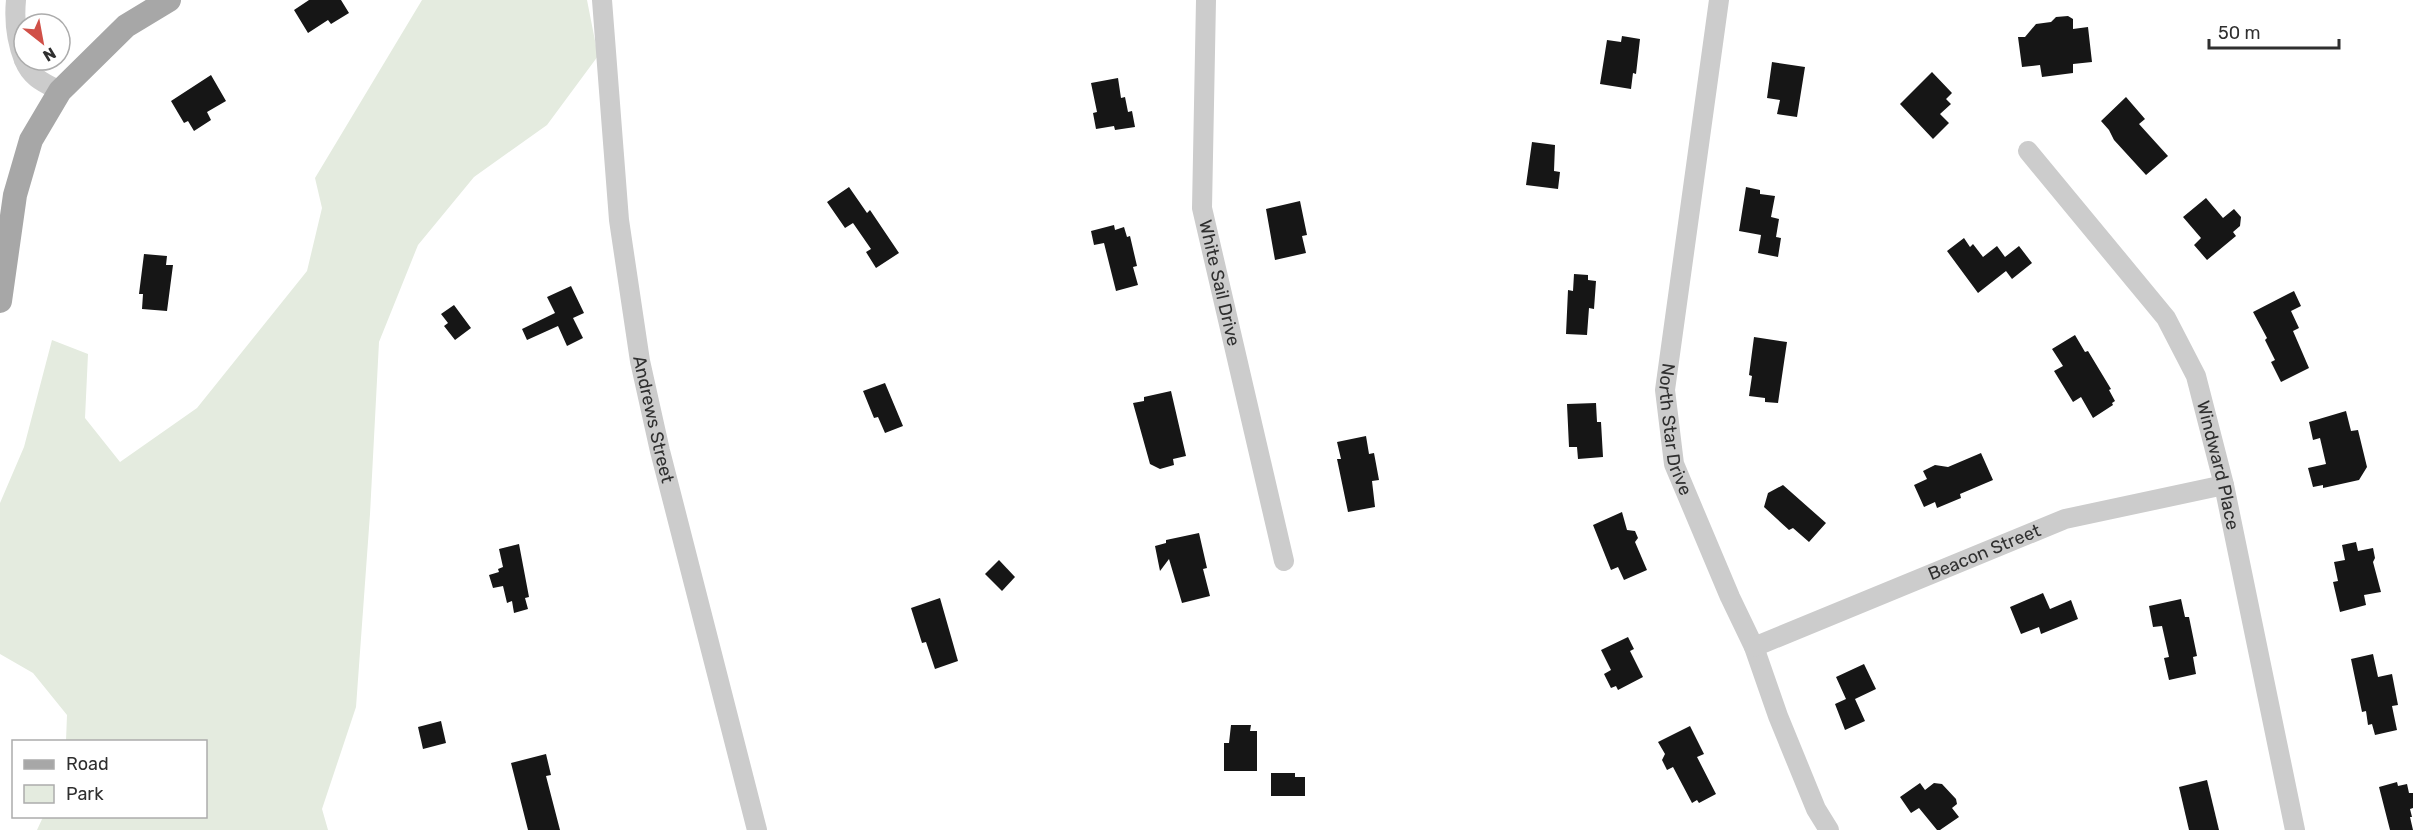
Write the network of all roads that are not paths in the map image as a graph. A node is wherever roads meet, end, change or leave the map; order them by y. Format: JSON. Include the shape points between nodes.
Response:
{"nodes":[{"id":1,"x":169,"y":0,"type":"edge"},
{"id":2,"x":602,"y":0,"type":"edge"},
{"id":3,"x":1206,"y":0,"type":"edge"},
{"id":4,"x":1719,"y":0,"type":"edge"},
{"id":5,"x":29,"y":72,"type":"edge"},
{"id":6,"x":60,"y":91,"type":"junction"},
{"id":7,"x":2028,"y":151,"type":"dead end"},
{"id":8,"x":0,"y":301,"type":"edge"},
{"id":9,"x":2224,"y":485,"type":"junction"},
{"id":10,"x":1284,"y":561,"type":"dead end"},
{"id":11,"x":1754,"y":647,"type":"junction"},
{"id":12,"x":757,"y":830,"type":"edge"},
{"id":13,"x":1829,"y":830,"type":"edge"},
{"id":14,"x":2295,"y":830,"type":"edge"}],
"edges":[{"from":1,"to":6,"type":"main road","via":[[126,26]]},
{"from":2,"to":12,"type":"street","name":"Andrews Street","via":[[619,220],[640,361]]},
{"from":3,"to":10,"type":"street","name":"White Sail Drive","via":[[1202,208]]},
{"from":4,"to":11,"type":"street","name":"North Star Drive","via":[[1665,390],[1674,464]]},
{"from":5,"to":6,"type":"street"},
{"from":6,"to":8,"type":"main road","via":[[31,140],[15,195]]},
{"from":7,"to":9,"type":"street","name":"Windward Place","via":[[2166,318],[2196,376]]},
{"from":9,"to":11,"type":"street","name":"Beacon Street","via":[[2065,519]]},
{"from":9,"to":14,"type":"street","name":"Windward Place"},
{"from":11,"to":13,"type":"street","name":"North Star Drive","via":[[1811,799]]}]}
